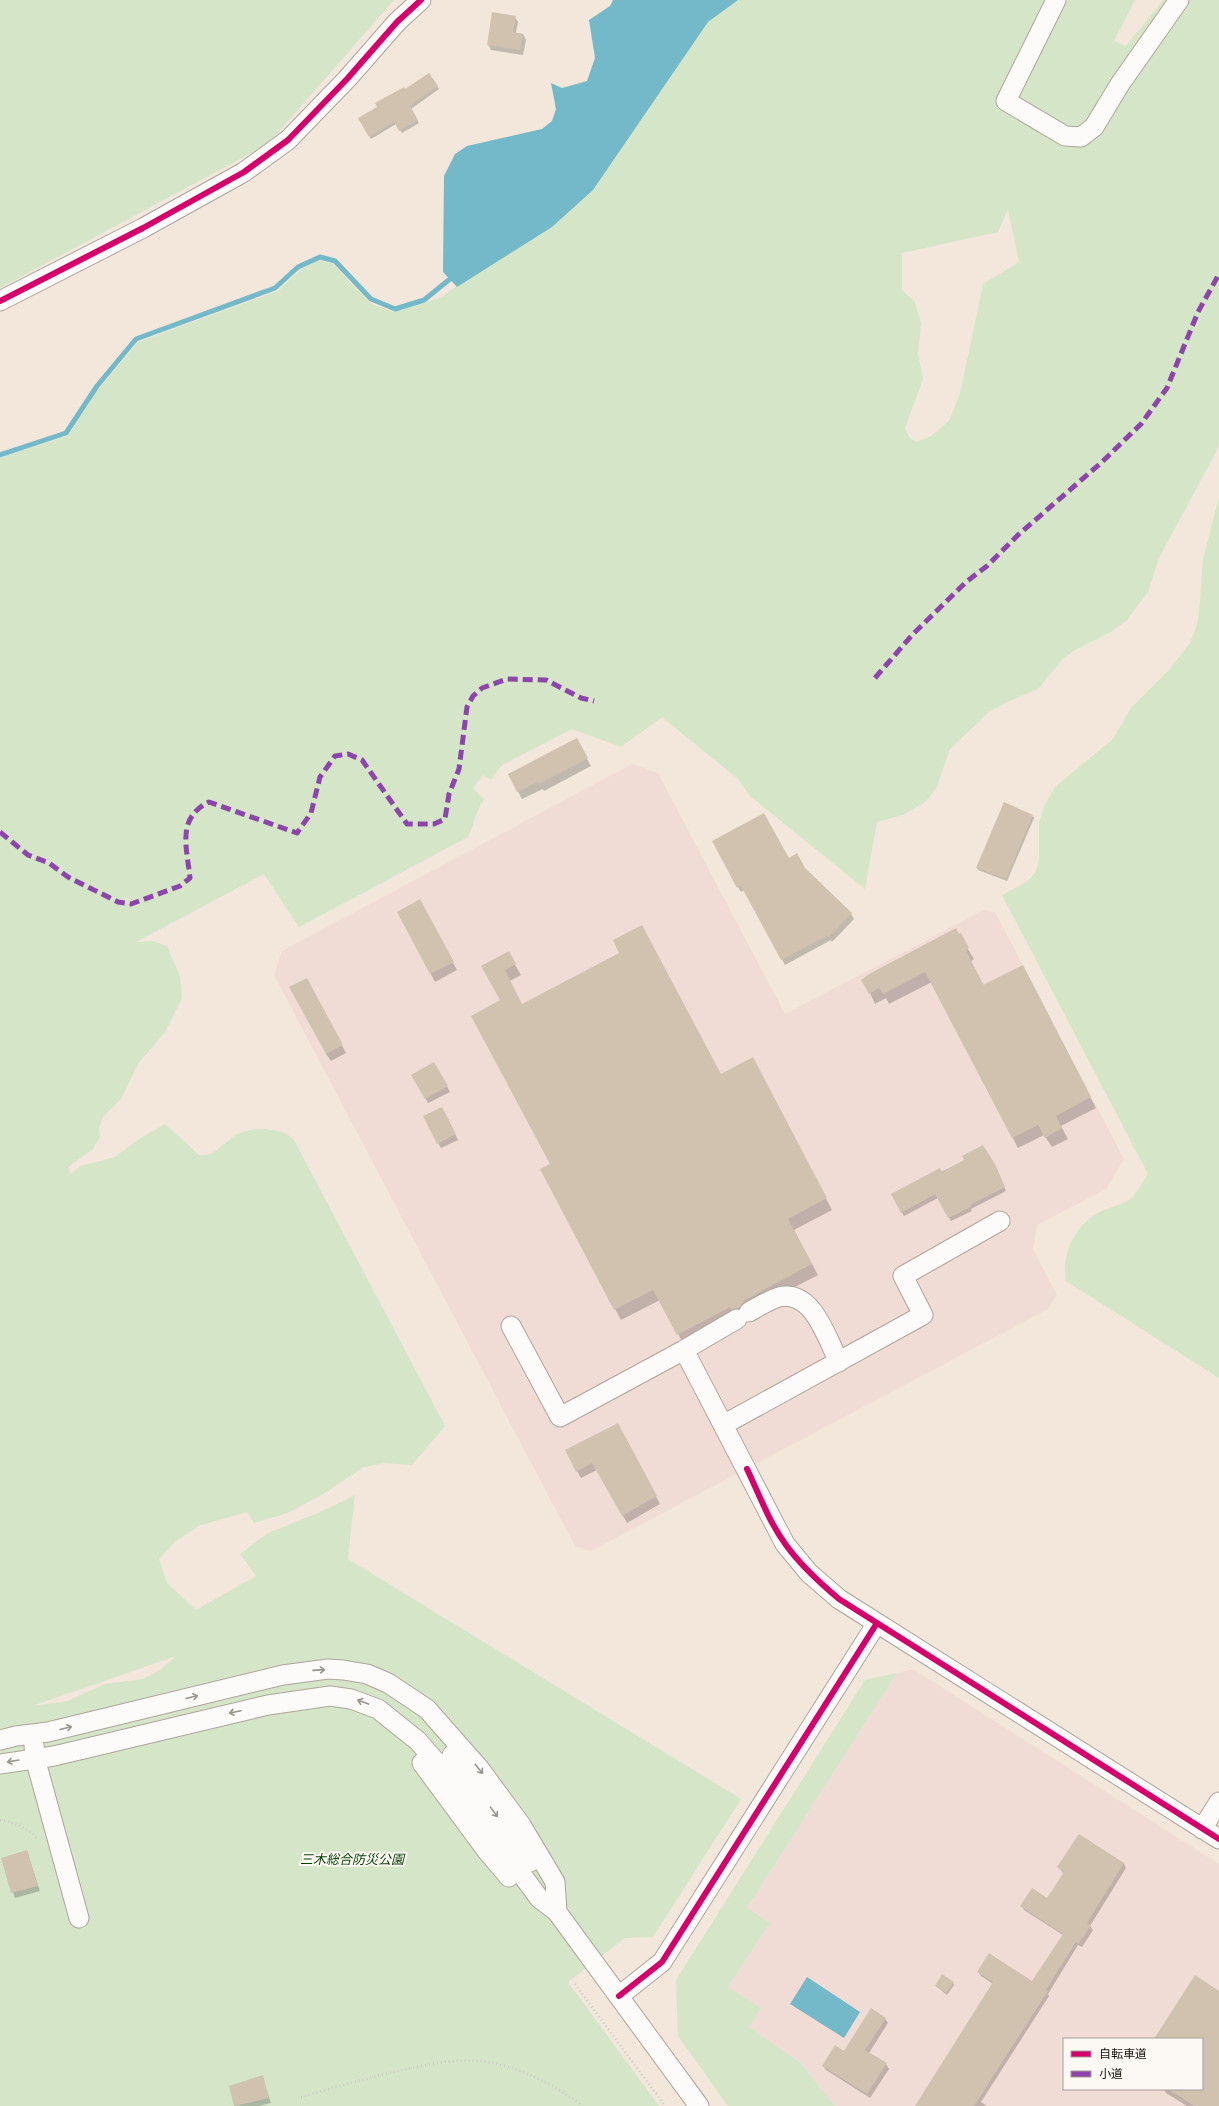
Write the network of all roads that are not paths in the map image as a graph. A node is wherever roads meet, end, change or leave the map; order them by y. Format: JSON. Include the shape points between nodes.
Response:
{"nodes":[{"id":1,"x":421,"y":0,"type":"edge"},
{"id":2,"x":1056,"y":0,"type":"edge"},
{"id":3,"x":1179,"y":0,"type":"edge"},
{"id":4,"x":0,"y":301,"type":"edge"},
{"id":5,"x":1000,"y":1221,"type":"dead end"},
{"id":6,"x":512,"y":1326,"type":"dead end"},
{"id":7,"x":684,"y":1350,"type":"junction"},
{"id":8,"x":839,"y":1362,"type":"junction"},
{"id":9,"x":723,"y":1425,"type":"junction"},
{"id":10,"x":877,"y":1623,"type":"junction"},
{"id":11,"x":34,"y":1734,"type":"junction"},
{"id":12,"x":0,"y":1740,"type":"edge"},
{"id":13,"x":35,"y":1758,"type":"junction"},
{"id":14,"x":0,"y":1764,"type":"edge"},
{"id":15,"x":1219,"y":1802,"type":"edge"},
{"id":16,"x":1202,"y":1829,"type":"junction"},
{"id":17,"x":1219,"y":1839,"type":"edge"},
{"id":18,"x":557,"y":1912,"type":"junction"},
{"id":19,"x":79,"y":1918,"type":"dead end"},
{"id":20,"x":619,"y":1996,"type":"junction"},
{"id":21,"x":699,"y":2106,"type":"edge"}],
"edges":[{"from":1,"to":4,"type":"street","via":[[397,22],[288,140],[251,168],[143,228]]},
{"from":2,"to":3,"type":"street","via":[[1006,101],[1065,136],[1073,137],[1081,137],[1094,127],[1120,84]]},
{"from":5,"to":8,"type":"street","via":[[903,1276],[923,1315]]},
{"from":6,"to":7,"type":"street","via":[[560,1417]]},
{"from":7,"to":8,"type":"street","via":[[779,1297],[790,1297],[804,1301],[813,1311]]},
{"from":7,"to":9,"type":"street"},
{"from":8,"to":9,"type":"street"},
{"from":9,"to":10,"type":"street","via":[[785,1544],[800,1563],[839,1599]]},
{"from":10,"to":16,"type":"street"},
{"from":10,"to":20,"type":"street","via":[[662,1962]]},
{"from":11,"to":12,"type":"street"},
{"from":11,"to":13,"type":"street"},
{"from":11,"to":18,"type":"street","one_way":true,"via":[[314,1670],[343,1670],[367,1674],[388,1683],[427,1709],[479,1768],[521,1825],[556,1882]]},
{"from":13,"to":14,"type":"street","one_way":true},
{"from":18,"to":13,"type":"street","one_way":true,"via":[[532,1903],[487,1851],[411,1748],[396,1722],[378,1709],[360,1701],[338,1696],[321,1697],[233,1712],[54,1756]]},
{"from":13,"to":19,"type":"street"},
{"from":15,"to":16,"type":"street"},
{"from":16,"to":17,"type":"street"},
{"from":18,"to":20,"type":"street"},
{"from":20,"to":21,"type":"street"}]}
